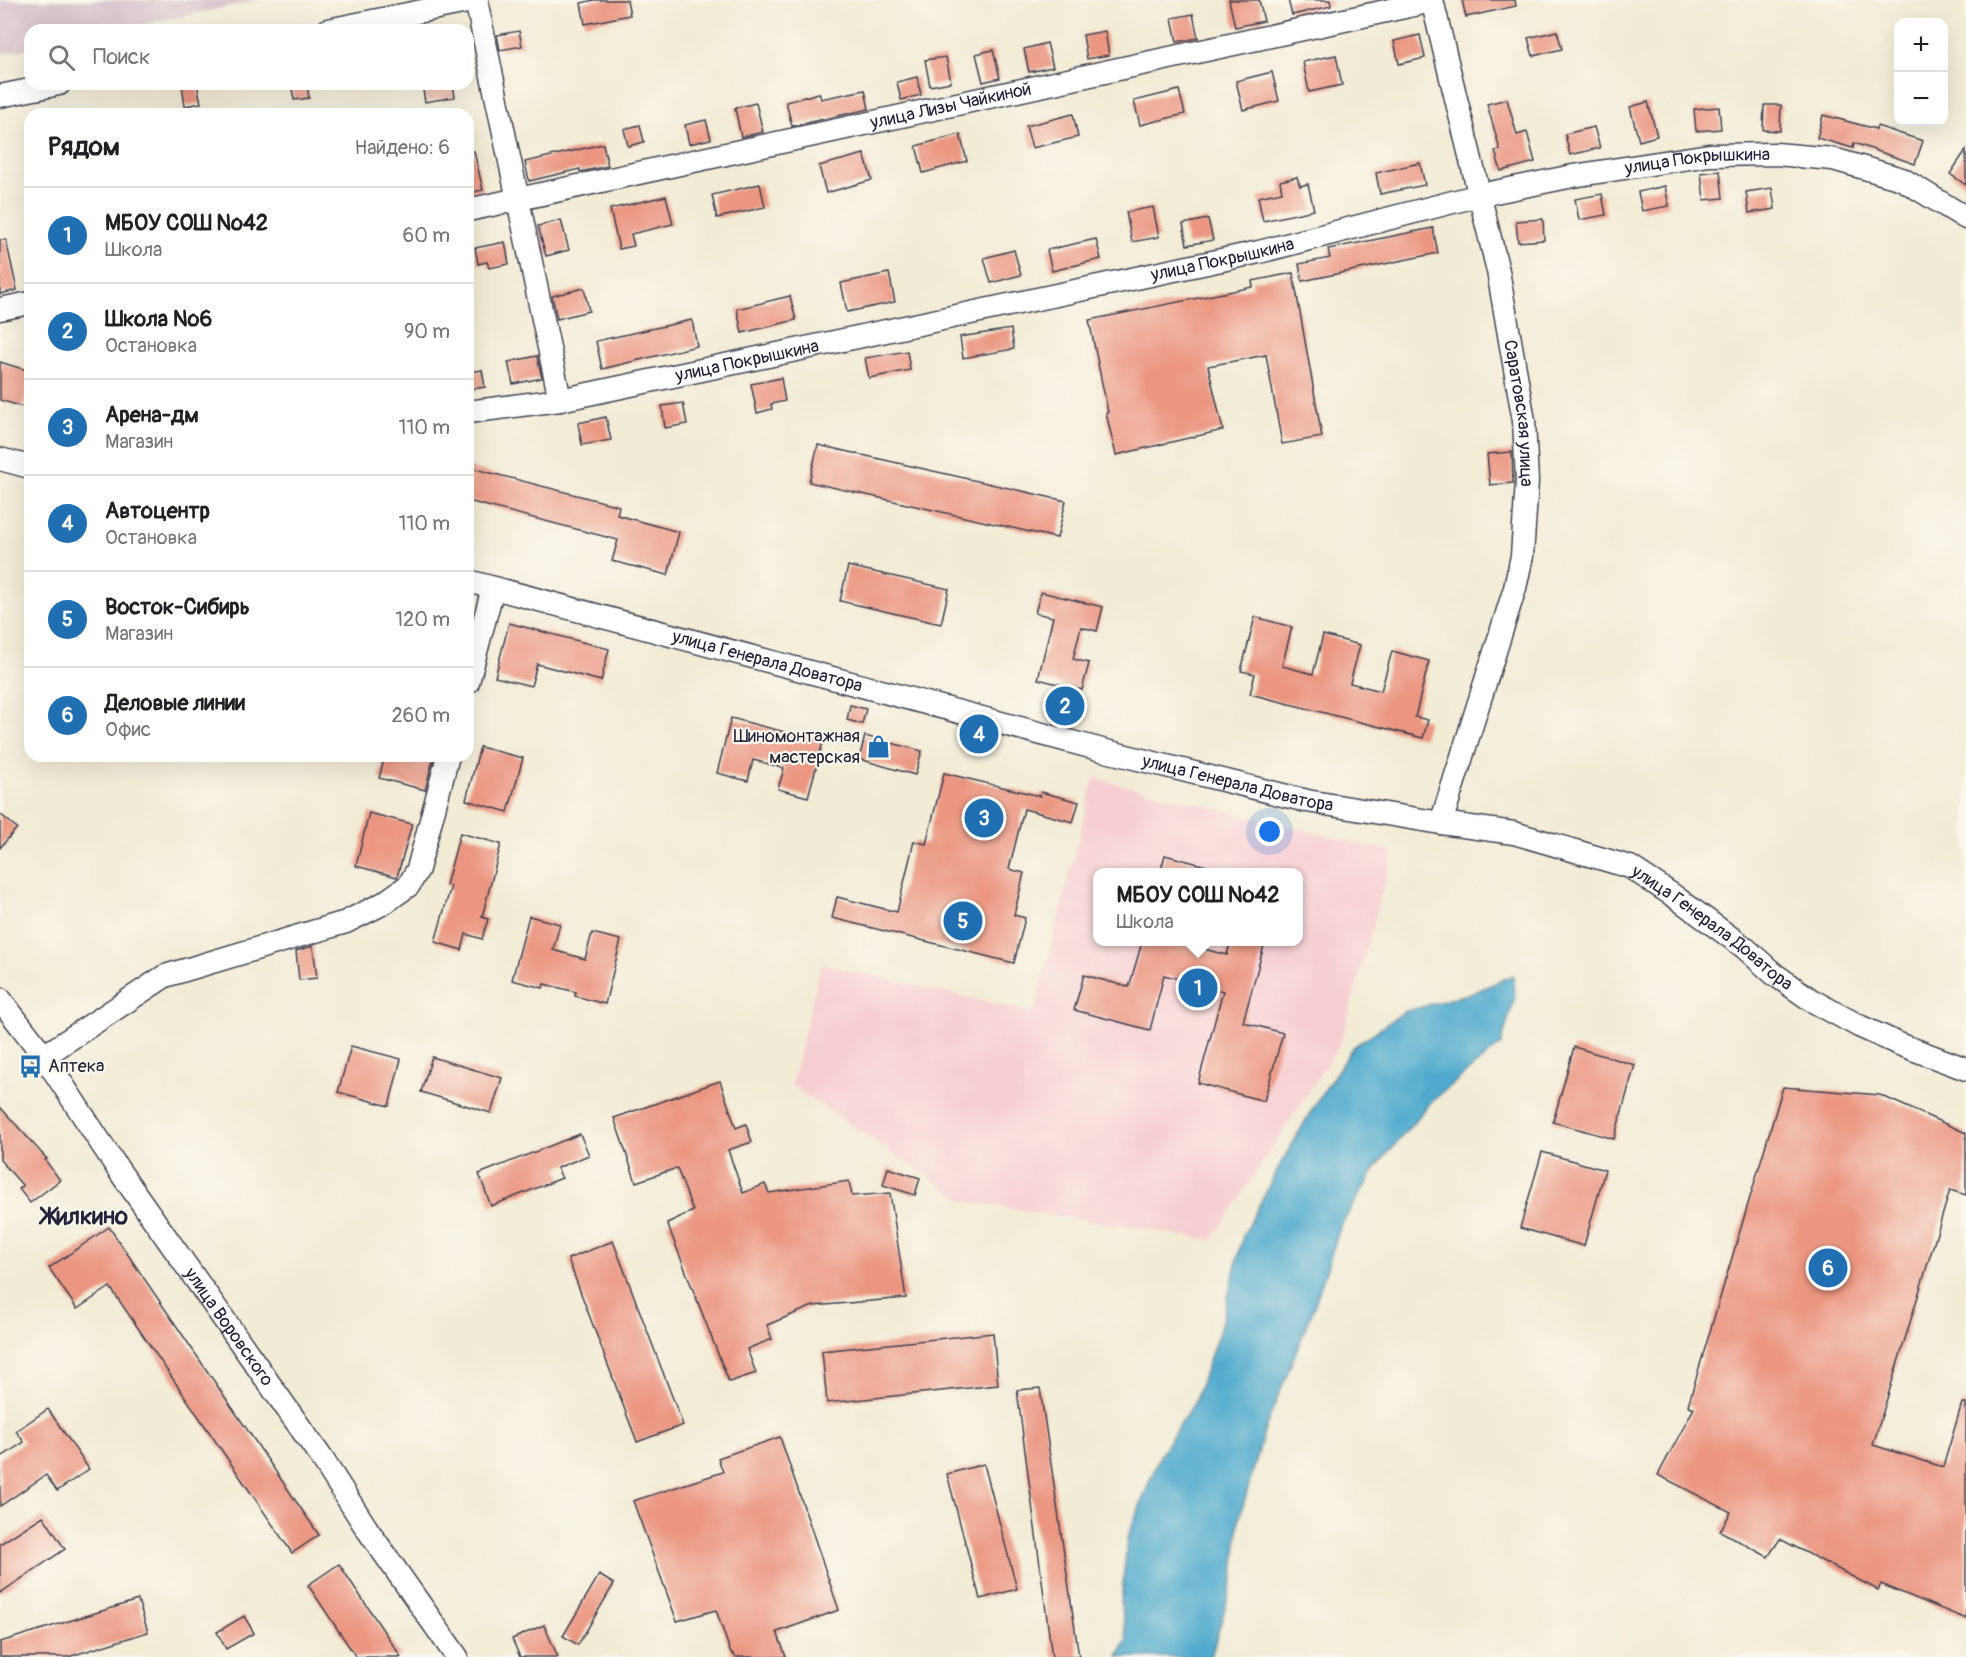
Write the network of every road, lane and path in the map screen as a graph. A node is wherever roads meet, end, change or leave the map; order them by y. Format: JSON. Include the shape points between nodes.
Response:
{"nodes":[{"id":1,"x":476,"y":0,"type":"edge"},
{"id":2,"x":1432,"y":1,"type":"edge"},
{"id":3,"x":358,"y":24,"type":"edge"},
{"id":4,"x":30,"y":90,"type":"edge"},
{"id":5,"x":0,"y":96,"type":"edge"},
{"id":6,"x":1480,"y":195,"type":"junction"},
{"id":7,"x":518,"y":199,"type":"junction"},
{"id":8,"x":474,"y":209,"type":"edge"},
{"id":9,"x":1966,"y":218,"type":"edge"},
{"id":10,"x":24,"y":304,"type":"edge"},
{"id":11,"x":0,"y":309,"type":"edge"},
{"id":12,"x":560,"y":400,"type":"junction"},
{"id":13,"x":474,"y":411,"type":"edge"},
{"id":14,"x":0,"y":459,"type":"edge"},
{"id":15,"x":24,"y":465,"type":"edge"},
{"id":16,"x":474,"y":583,"type":"edge"},
{"id":17,"x":493,"y":588,"type":"junction"},
{"id":18,"x":474,"y":659,"type":"edge"},
{"id":19,"x":446,"y":762,"type":"edge"},
{"id":20,"x":1441,"y":823,"type":"junction"},
{"id":21,"x":0,"y":999,"type":"edge"},
{"id":22,"x":44,"y":1056,"type":"junction"},
{"id":23,"x":1966,"y":1069,"type":"edge"},
{"id":24,"x":457,"y":1657,"type":"edge"}],
"edges":[{"from":1,"to":3,"type":"street"},
{"from":1,"to":7,"type":"street"},
{"from":2,"to":6,"type":"street","name":"Саратовская улица"},
{"from":2,"to":7,"type":"street","name":"улица Лизы Чайкиной"},
{"from":4,"to":5,"type":"street"},
{"from":6,"to":9,"type":"street","name":"улица Покрышкина","via":[[1709,155],[1776,154],[1833,159],[1902,179]]},
{"from":6,"to":12,"type":"street","name":"улица Покрышкина","via":[[1258,252]]},
{"from":6,"to":20,"type":"street","name":"Саратовская улица","via":[[1498,271],[1524,421],[1527,481],[1522,556],[1515,588]]},
{"from":7,"to":8,"type":"street","name":"улица Лизы Чайкиной"},
{"from":7,"to":12,"type":"street"},
{"from":10,"to":11,"type":"street"},
{"from":12,"to":13,"type":"street","name":"улица Покрышкина"},
{"from":14,"to":15,"type":"street"},
{"from":16,"to":17,"type":"street","name":"улица Генерала Доватора"},
{"from":17,"to":18,"type":"street"},
{"from":17,"to":20,"type":"street","name":"улица Генерала Доватора","via":[[1102,750],[1296,798]]},
{"from":19,"to":22,"type":"street","via":[[418,869],[409,885],[346,922],[165,976]]},
{"from":20,"to":23,"type":"street","name":"улица Генерала Доватора","via":[[1514,833],[1630,867],[1811,999],[1859,1026]]},
{"from":21,"to":22,"type":"street","name":"улица Воровского"},
{"from":22,"to":24,"type":"street","name":"улица Воровского","via":[[118,1169]]}]}
